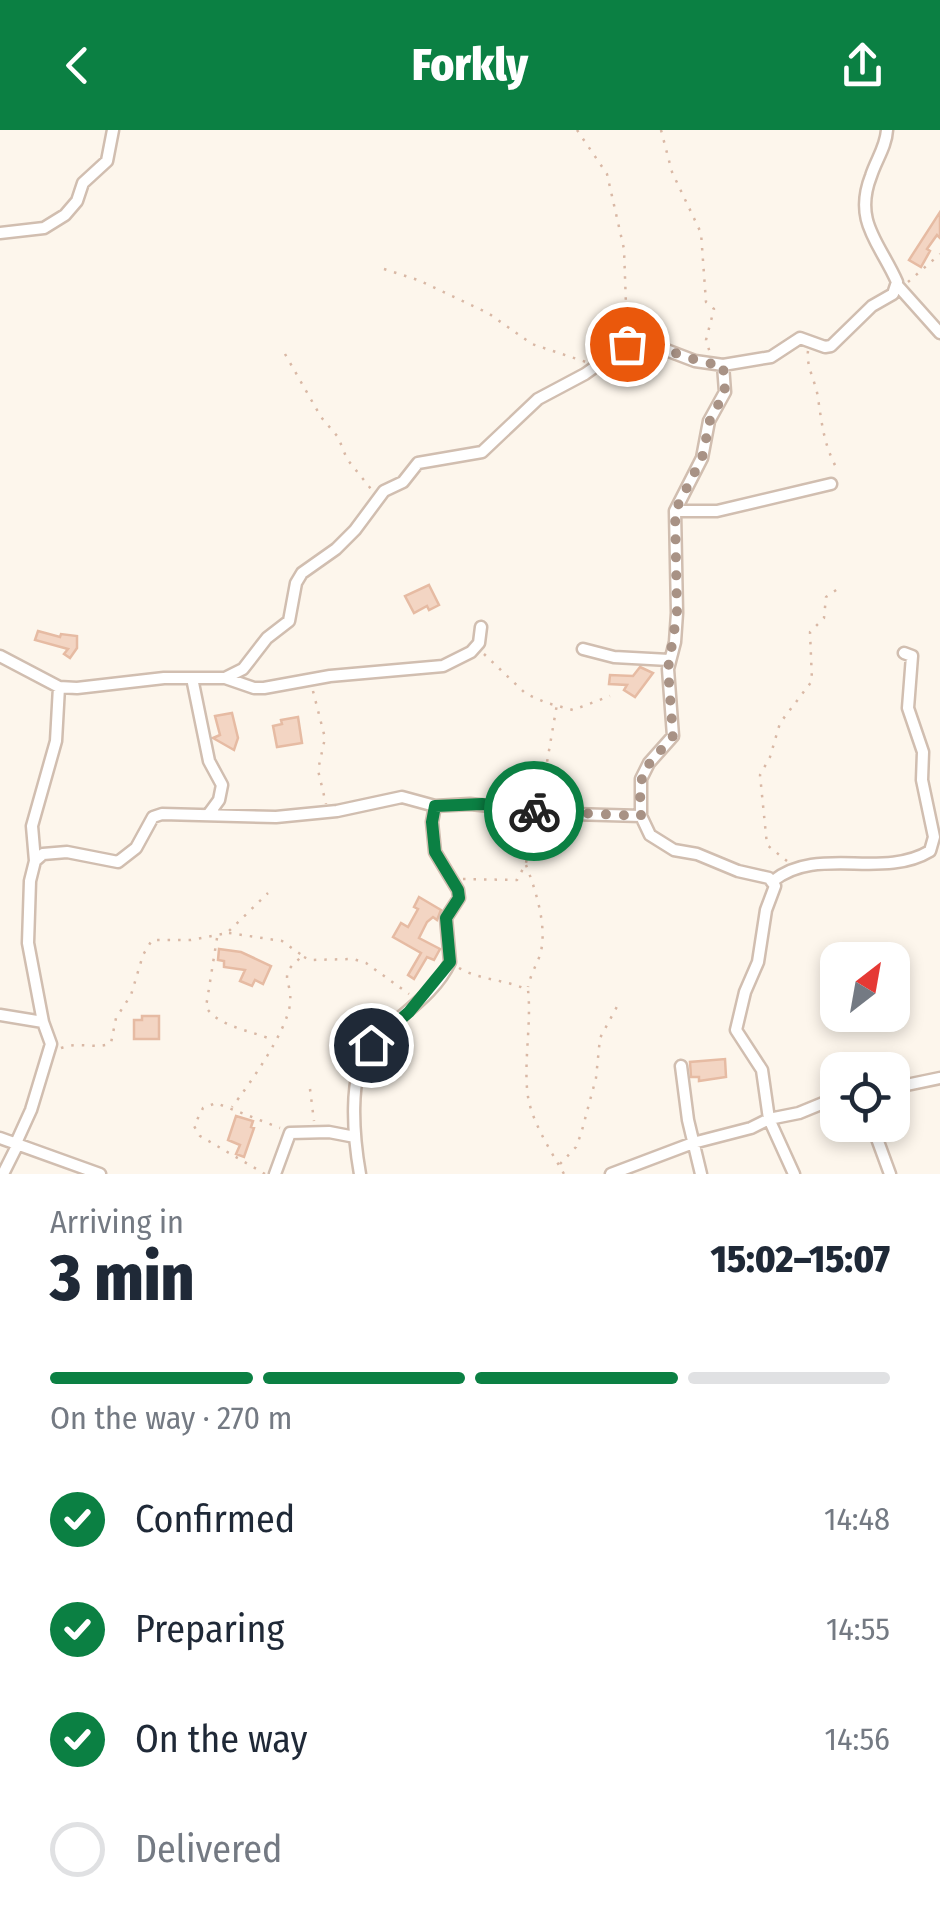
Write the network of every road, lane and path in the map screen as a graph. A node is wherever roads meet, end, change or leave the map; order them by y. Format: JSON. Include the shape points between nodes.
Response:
{"nodes":[{"id":1,"x":114,"y":130,"type":"edge"},
{"id":2,"x":577,"y":130,"type":"edge"},
{"id":3,"x":661,"y":130,"type":"edge"},
{"id":4,"x":887,"y":130,"type":"edge"},
{"id":5,"x":0,"y":233,"type":"edge"},
{"id":6,"x":940,"y":254,"type":"edge"},
{"id":7,"x":384,"y":269,"type":"dead end"},
{"id":8,"x":897,"y":284,"type":"junction"},
{"id":9,"x":940,"y":334,"type":"edge"},
{"id":10,"x":627,"y":344,"type":"junction"},
{"id":11,"x":816,"y":344,"type":"junction"},
{"id":12,"x":284,"y":354,"type":"dead end"},
{"id":13,"x":719,"y":365,"type":"junction"},
{"id":14,"x":597,"y":366,"type":"junction"},
{"id":15,"x":837,"y":470,"type":"dead end"},
{"id":16,"x":830,"y":484,"type":"dead end"},
{"id":17,"x":378,"y":498,"type":"junction"},
{"id":18,"x":675,"y":511,"type":"junction"},
{"id":19,"x":842,"y":586,"type":"dead end"},
{"id":20,"x":481,"y":627,"type":"dead end"},
{"id":21,"x":479,"y":644,"type":"junction"},
{"id":22,"x":582,"y":650,"type":"dead end"},
{"id":23,"x":904,"y":654,"type":"dead end"},
{"id":24,"x":0,"y":656,"type":"edge"},
{"id":25,"x":669,"y":660,"type":"junction"},
{"id":26,"x":192,"y":678,"type":"junction"},
{"id":27,"x":226,"y":678,"type":"junction"},
{"id":28,"x":310,"y":680,"type":"junction"},
{"id":29,"x":59,"y":687,"type":"junction"},
{"id":30,"x":610,"y":696,"type":"dead end"},
{"id":31,"x":557,"y":704,"type":"junction"},
{"id":32,"x":435,"y":806,"type":"junction"},
{"id":33,"x":536,"y":811,"type":"junction"},
{"id":34,"x":328,"y":812,"type":"junction"},
{"id":35,"x":208,"y":814,"type":"junction"},
{"id":36,"x":641,"y":816,"type":"junction"},
{"id":37,"x":35,"y":861,"type":"junction"},
{"id":38,"x":526,"y":864,"type":"junction"},
{"id":39,"x":797,"y":866,"type":"junction"},
{"id":40,"x":452,"y":879,"type":"junction"},
{"id":41,"x":773,"y":882,"type":"junction"},
{"id":42,"x":268,"y":893,"type":"dead end"},
{"id":43,"x":228,"y":932,"type":"junction"},
{"id":44,"x":217,"y":937,"type":"junction"},
{"id":45,"x":303,"y":956,"type":"junction"},
{"id":46,"x":448,"y":968,"type":"junction"},
{"id":47,"x":528,"y":990,"type":"junction"},
{"id":48,"x":421,"y":999,"type":"junction"},
{"id":49,"x":620,"y":1001,"type":"dead end"},
{"id":50,"x":0,"y":1014,"type":"edge"},
{"id":51,"x":43,"y":1022,"type":"junction"},
{"id":52,"x":274,"y":1040,"type":"junction"},
{"id":53,"x":50,"y":1049,"type":"junction"},
{"id":54,"x":680,"y":1066,"type":"dead end"},
{"id":55,"x":940,"y":1078,"type":"edge"},
{"id":56,"x":910,"y":1084,"type":"edge"},
{"id":57,"x":310,"y":1088,"type":"dead end"},
{"id":58,"x":820,"y":1105,"type":"edge"},
{"id":59,"x":232,"y":1107,"type":"junction"},
{"id":60,"x":769,"y":1119,"type":"junction"},
{"id":61,"x":316,"y":1132,"type":"junction"},
{"id":62,"x":290,"y":1133,"type":"junction"},
{"id":63,"x":355,"y":1137,"type":"junction"},
{"id":64,"x":0,"y":1138,"type":"edge"},
{"id":65,"x":878,"y":1142,"type":"edge"},
{"id":66,"x":693,"y":1143,"type":"junction"},
{"id":67,"x":17,"y":1144,"type":"junction"},
{"id":68,"x":559,"y":1165,"type":"junction"},
{"id":69,"x":3,"y":1174,"type":"edge"},
{"id":70,"x":100,"y":1174,"type":"edge"},
{"id":71,"x":265,"y":1174,"type":"edge"},
{"id":72,"x":275,"y":1174,"type":"edge"},
{"id":73,"x":360,"y":1174,"type":"edge"},
{"id":74,"x":564,"y":1174,"type":"edge"},
{"id":75,"x":611,"y":1174,"type":"edge"},
{"id":76,"x":701,"y":1174,"type":"edge"},
{"id":77,"x":794,"y":1174,"type":"edge"},
{"id":78,"x":890,"y":1174,"type":"edge"}],
"edges":[{"from":1,"to":5,"type":"street","via":[[107,161],[83,183],[65,216],[44,228]]},
{"from":2,"to":10,"type":"path","via":[[607,174],[624,249]]},
{"from":3,"to":13,"type":"path","via":[[672,172],[701,232],[706,302],[714,308],[706,340]]},
{"from":4,"to":8,"type":"street","via":[[869,179],[865,215]]},
{"from":6,"to":8,"type":"path","via":[[910,282]]},
{"from":7,"to":14,"type":"path","via":[[488,313],[532,344]]},
{"from":8,"to":9,"type":"street"},
{"from":8,"to":11,"type":"street","via":[[831,346]]},
{"from":10,"to":13,"type":"street"},
{"from":10,"to":14,"type":"street"},
{"from":11,"to":13,"type":"street","via":[[800,338],[771,357]]},
{"from":11,"to":15,"type":"path","via":[[807,361],[824,442]]},
{"from":12,"to":17,"type":"path"},
{"from":13,"to":18,"type":"street","via":[[725,392]]},
{"from":14,"to":17,"type":"street","via":[[538,399],[482,452],[418,463]]},
{"from":16,"to":18,"type":"street","via":[[717,511]]},
{"from":17,"to":27,"type":"street","via":[[336,550],[302,573],[289,621],[266,638],[244,669]]},
{"from":18,"to":25,"type":"street","via":[[677,613]]},
{"from":19,"to":39,"type":"path","via":[[826,597],[824,618],[810,632],[812,681],[780,723],[760,774],[768,849]]},
{"from":20,"to":21,"type":"street"},
{"from":21,"to":28,"type":"street","via":[[443,666]]},
{"from":21,"to":31,"type":"path","via":[[526,694]]},
{"from":22,"to":25,"type":"street"},
{"from":23,"to":39,"type":"street","via":[[912,656],[908,708],[923,752],[934,844],[926,854],[906,859]]},
{"from":24,"to":29,"type":"street"},
{"from":25,"to":36,"type":"street","via":[[673,736],[643,771]]},
{"from":26,"to":27,"type":"street"},
{"from":26,"to":29,"type":"street"},
{"from":26,"to":35,"type":"street","via":[[210,762],[222,785]]},
{"from":27,"to":28,"type":"street","via":[[254,688]]},
{"from":28,"to":34,"type":"path","via":[[326,738],[318,770]]},
{"from":29,"to":37,"type":"street","via":[[56,740],[32,826]]},
{"from":30,"to":31,"type":"path","via":[[573,710]]},
{"from":31,"to":33,"type":"path"},
{"from":32,"to":33,"type":"street"},
{"from":32,"to":34,"type":"street","via":[[402,797]]},
{"from":32,"to":40,"type":"street","via":[[435,852]]},
{"from":33,"to":36,"type":"street"},
{"from":33,"to":38,"type":"path"},
{"from":34,"to":35,"type":"street"},
{"from":35,"to":37,"type":"street","via":[[152,817],[136,848],[118,862],[67,852]]},
{"from":36,"to":41,"type":"street","via":[[650,835],[674,850]]},
{"from":37,"to":51,"type":"street","via":[[28,943]]},
{"from":38,"to":40,"type":"path","via":[[512,882]]},
{"from":38,"to":47,"type":"path","via":[[542,938]]},
{"from":39,"to":41,"type":"street"},
{"from":40,"to":46,"type":"street","via":[[459,898],[446,918]]},
{"from":41,"to":60,"type":"street","via":[[736,1030],[762,1070]]},
{"from":42,"to":43,"type":"path"},
{"from":43,"to":44,"type":"path"},
{"from":43,"to":45,"type":"path","via":[[282,941]]},
{"from":44,"to":52,"type":"path","via":[[208,1013]]},
{"from":44,"to":53,"type":"path","via":[[152,940],[111,1043]]},
{"from":45,"to":48,"type":"path","via":[[366,963]]},
{"from":45,"to":52,"type":"path","via":[[287,972],[290,1008]]},
{"from":46,"to":47,"type":"path"},
{"from":46,"to":48,"type":"street"},
{"from":47,"to":68,"type":"path","via":[[529,1105]]},
{"from":48,"to":63,"type":"street","via":[[363,1056],[356,1076]]},
{"from":49,"to":68,"type":"path","via":[[600,1038],[581,1134]]},
{"from":50,"to":51,"type":"street"},
{"from":51,"to":53,"type":"street"},
{"from":52,"to":59,"type":"path"},
{"from":53,"to":67,"type":"street"},
{"from":54,"to":66,"type":"street"},
{"from":55,"to":56,"type":"street"},
{"from":57,"to":61,"type":"path"},
{"from":58,"to":60,"type":"street"},
{"from":59,"to":62,"type":"path"},
{"from":59,"to":71,"type":"path","via":[[208,1104],[195,1130]]},
{"from":60,"to":66,"type":"street"},
{"from":60,"to":77,"type":"street"},
{"from":61,"to":62,"type":"street"},
{"from":61,"to":63,"type":"street"},
{"from":62,"to":72,"type":"street"},
{"from":63,"to":73,"type":"street"},
{"from":64,"to":67,"type":"street"},
{"from":65,"to":78,"type":"street"},
{"from":66,"to":75,"type":"street"},
{"from":66,"to":76,"type":"street"},
{"from":67,"to":69,"type":"street"},
{"from":67,"to":70,"type":"street"},
{"from":68,"to":74,"type":"path"}]}
